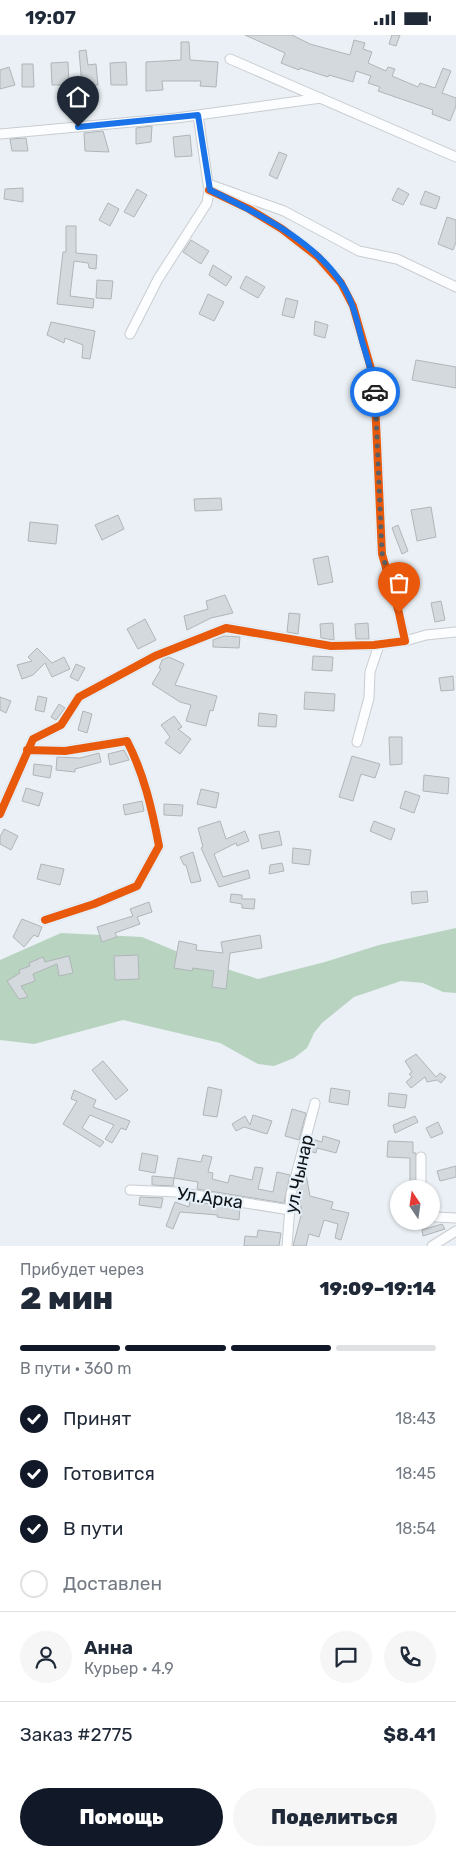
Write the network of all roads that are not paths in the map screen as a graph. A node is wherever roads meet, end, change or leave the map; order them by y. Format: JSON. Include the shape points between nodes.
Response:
{"nodes":[{"id":1,"x":230,"y":59,"type":"dead end"},
{"id":2,"x":320,"y":98,"type":"junction"},
{"id":3,"x":198,"y":115,"type":"junction"},
{"id":4,"x":0,"y":134,"type":"edge"},
{"id":5,"x":456,"y":157,"type":"edge"},
{"id":6,"x":209,"y":187,"type":"junction"},
{"id":7,"x":456,"y":287,"type":"edge"},
{"id":8,"x":130,"y":334,"type":"dead end"},
{"id":9,"x":456,"y":632,"type":"edge"},
{"id":10,"x":405,"y":641,"type":"junction"},
{"id":11,"x":379,"y":645,"type":"junction"},
{"id":12,"x":358,"y":741,"type":"dead end"},
{"id":13,"x":27,"y":750,"type":"junction"},
{"id":14,"x":0,"y":815,"type":"edge"},
{"id":15,"x":46,"y":920,"type":"dead end"},
{"id":16,"x":315,"y":1103,"type":"dead end"},
{"id":17,"x":421,"y":1157,"type":"dead end"},
{"id":18,"x":421,"y":1180,"type":"edge"},
{"id":19,"x":130,"y":1190,"type":"dead end"},
{"id":20,"x":290,"y":1210,"type":"junction"},
{"id":21,"x":440,"y":1217,"type":"edge"},
{"id":22,"x":456,"y":1218,"type":"edge"},
{"id":23,"x":456,"y":1231,"type":"edge"},
{"id":24,"x":287,"y":1246,"type":"edge"},
{"id":25,"x":432,"y":1246,"type":"edge"}],
"edges":[{"from":1,"to":2,"type":"street"},
{"from":2,"to":3,"type":"street"},
{"from":2,"to":5,"type":"street"},
{"from":3,"to":4,"type":"street"},
{"from":3,"to":6,"type":"street"},
{"from":6,"to":7,"type":"street","via":[[284,211],[359,251],[397,259]]},
{"from":6,"to":8,"type":"street","via":[[207,203],[158,279]]},
{"from":6,"to":10,"type":"street","via":[[282,229],[311,251],[341,283],[353,306],[374,379],[382,553]]},
{"from":9,"to":10,"type":"street"},
{"from":10,"to":11,"type":"street"},
{"from":11,"to":12,"type":"street","via":[[370,672],[369,698]]},
{"from":11,"to":13,"type":"street","via":[[331,646],[226,628],[155,656],[79,697],[61,725],[33,739]]},
{"from":13,"to":14,"type":"street"},
{"from":13,"to":15,"type":"street","via":[[65,751],[127,741],[139,763],[160,846],[137,886],[94,905]]},
{"from":16,"to":20,"type":"street","name":"ул.Чынар","via":[[291,1194]]},
{"from":17,"to":18,"type":"street"},
{"from":19,"to":20,"type":"street","name":"Ул.Арка","via":[[176,1192]]},
{"from":20,"to":24,"type":"street","name":"ул.Чынар"},
{"from":21,"to":22,"type":"street"},
{"from":23,"to":25,"type":"street"}]}
